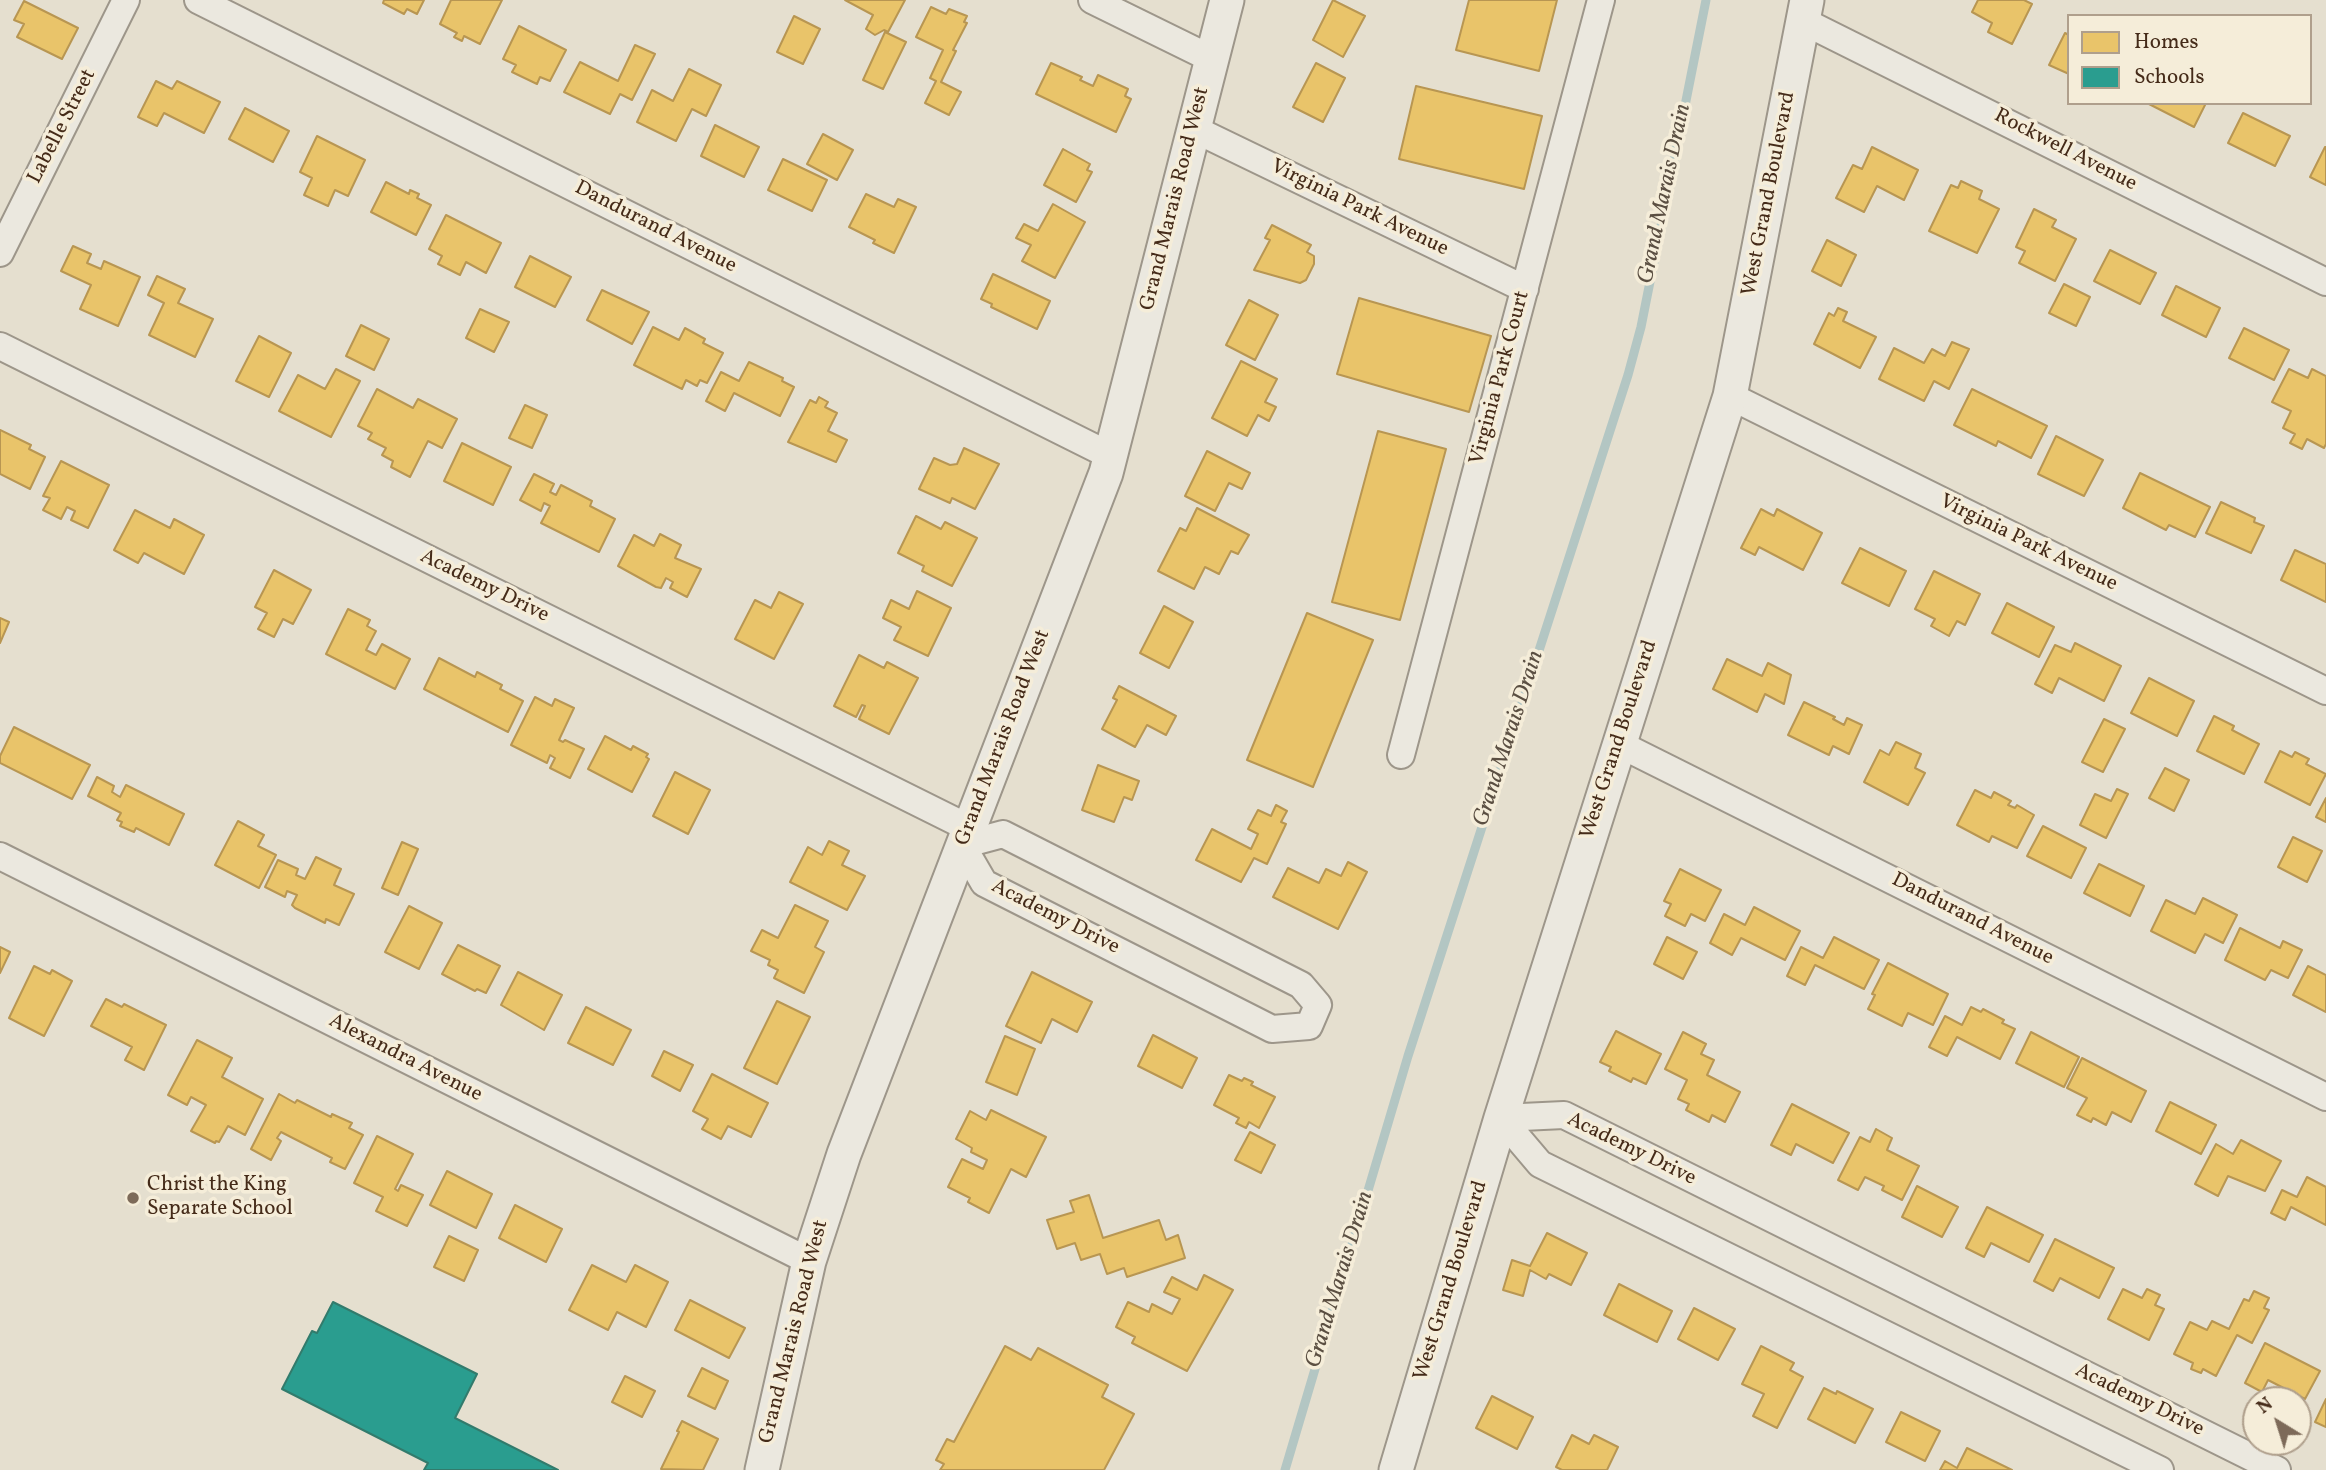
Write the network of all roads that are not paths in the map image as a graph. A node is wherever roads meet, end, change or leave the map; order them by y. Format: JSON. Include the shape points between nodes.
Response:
{"nodes":[{"id":1,"x":126,"y":0,"type":"edge"},
{"id":2,"x":198,"y":0,"type":"edge"},
{"id":3,"x":1092,"y":0,"type":"edge"},
{"id":4,"x":1227,"y":0,"type":"edge"},
{"id":5,"x":1601,"y":0,"type":"edge"},
{"id":6,"x":1805,"y":10,"type":"edge"},
{"id":7,"x":1212,"y":59,"type":"junction"},
{"id":8,"x":1194,"y":129,"type":"junction"},
{"id":9,"x":0,"y":253,"type":"edge"},
{"id":10,"x":2326,"y":282,"type":"edge"},
{"id":11,"x":1525,"y":289,"type":"junction"},
{"id":12,"x":0,"y":346,"type":"edge"},
{"id":13,"x":1730,"y":396,"type":"junction"},
{"id":14,"x":1111,"y":456,"type":"junction"},
{"id":15,"x":2326,"y":691,"type":"edge"},
{"id":16,"x":1619,"y":744,"type":"junction"},
{"id":17,"x":1401,"y":755,"type":"dead end"},
{"id":18,"x":966,"y":837,"type":"junction"},
{"id":19,"x":0,"y":856,"type":"edge"},
{"id":20,"x":2326,"y":1097,"type":"edge"},
{"id":21,"x":1501,"y":1118,"type":"junction"},
{"id":22,"x":809,"y":1261,"type":"junction"},
{"id":23,"x":762,"y":1470,"type":"edge"},
{"id":24,"x":1396,"y":1470,"type":"edge"},
{"id":25,"x":2160,"y":1470,"type":"edge"},
{"id":26,"x":2277,"y":1470,"type":"edge"}],
"edges":[{"from":1,"to":9,"type":"street","name":"Labelle Street"},
{"from":2,"to":14,"type":"street","name":"Dandurand Avenue"},
{"from":3,"to":7,"type":"street"},
{"from":4,"to":7,"type":"street","name":"Grand Marais Road West"},
{"from":5,"to":11,"type":"street","name":"Virginia Park Court"},
{"from":6,"to":10,"type":"street","name":"Rockwell Avenue"},
{"from":6,"to":13,"type":"street","name":"West Grand Boulevard"},
{"from":7,"to":8,"type":"street","name":"Grand Marais Road West"},
{"from":8,"to":11,"type":"street","name":"Virginia Park Avenue"},
{"from":8,"to":14,"type":"street","name":"Grand Marais Road West"},
{"from":11,"to":17,"type":"street","name":"Virginia Park Court"},
{"from":12,"to":18,"type":"street","name":"Academy Drive"},
{"from":13,"to":15,"type":"street","name":"Virginia Park Avenue"},
{"from":13,"to":16,"type":"street","name":"West Grand Boulevard"},
{"from":14,"to":18,"type":"street","name":"Grand Marais Road West"},
{"from":16,"to":20,"type":"street","name":"Dandurand Avenue"},
{"from":16,"to":21,"type":"street","name":"West Grand Boulevard"},
{"from":18,"to":18,"type":"street","name":"Academy Drive","via":[[984,883],[1272,1028],[1309,1026],[1318,1005],[1301,985],[1003,834]]},
{"from":18,"to":22,"type":"street","name":"Grand Marais Road West","via":[[844,1154]]},
{"from":19,"to":22,"type":"street","name":"Alexandra Avenue"},
{"from":21,"to":24,"type":"street","name":"West Grand Boulevard"},
{"from":21,"to":25,"type":"street","via":[[1540,1164]]},
{"from":21,"to":26,"type":"street","name":"Academy Drive","via":[[1564,1115]]},
{"from":22,"to":23,"type":"street","name":"Grand Marais Road West"}]}
